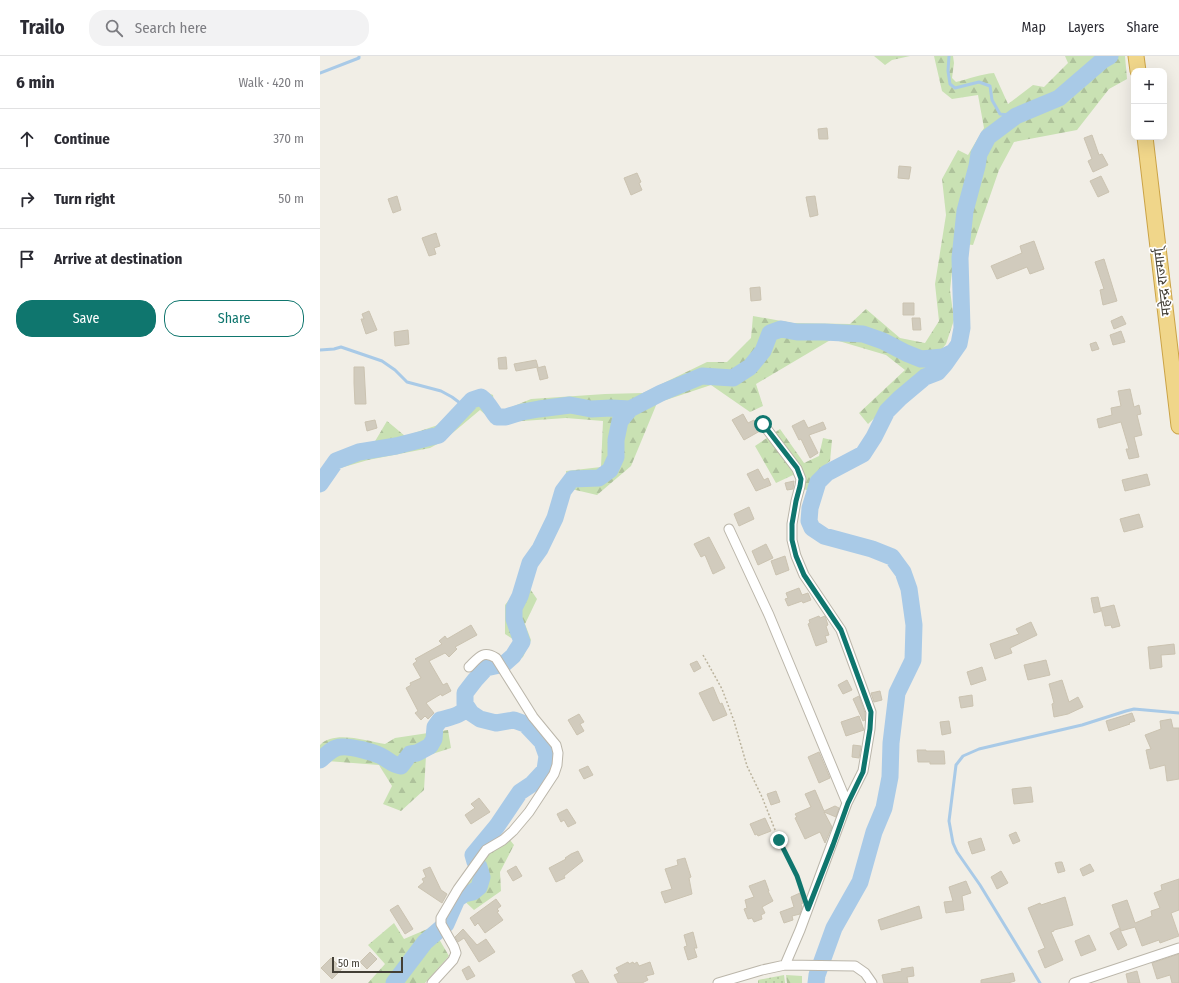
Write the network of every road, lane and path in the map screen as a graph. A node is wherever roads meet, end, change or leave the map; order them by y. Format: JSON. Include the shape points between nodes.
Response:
{"nodes":[{"id":1,"x":1145,"y":140,"type":"edge"},
{"id":2,"x":763,"y":424,"type":"dead end"},
{"id":3,"x":1179,"y":426,"type":"edge"},
{"id":4,"x":729,"y":529,"type":"dead end"},
{"id":5,"x":703,"y":655,"type":"dead end"},
{"id":6,"x":469,"y":667,"type":"dead end"},
{"id":7,"x":848,"y":803,"type":"junction"},
{"id":8,"x":808,"y":909,"type":"junction"},
{"id":9,"x":1179,"y":948,"type":"edge"},
{"id":10,"x":785,"y":966,"type":"junction"},
{"id":11,"x":432,"y":983,"type":"edge"},
{"id":12,"x":718,"y":983,"type":"edge"},
{"id":13,"x":872,"y":983,"type":"edge"},
{"id":14,"x":1074,"y":983,"type":"edge"}],
"edges":[{"from":1,"to":3,"type":"highway","name":"महेन्द्र राज्मार्ग्"},
{"from":2,"to":7,"type":"street","via":[[797,468],[801,479],[792,530],[796,556],[804,575],[841,630],[871,712],[863,772]]},
{"from":4,"to":7,"type":"street","via":[[769,614]]},
{"from":5,"to":8,"type":"path","via":[[722,689],[747,766],[797,876]]},
{"from":6,"to":11,"type":"street","via":[[482,655],[490,654],[498,660],[533,717],[556,745],[557,765],[554,774],[529,812],[503,840],[486,850],[441,918],[456,953],[453,960]]},
{"from":7,"to":8,"type":"street"},
{"from":8,"to":10,"type":"street"},
{"from":9,"to":14,"type":"street"},
{"from":10,"to":12,"type":"street"},
{"from":10,"to":13,"type":"street","via":[[855,966],[865,972]]}]}
